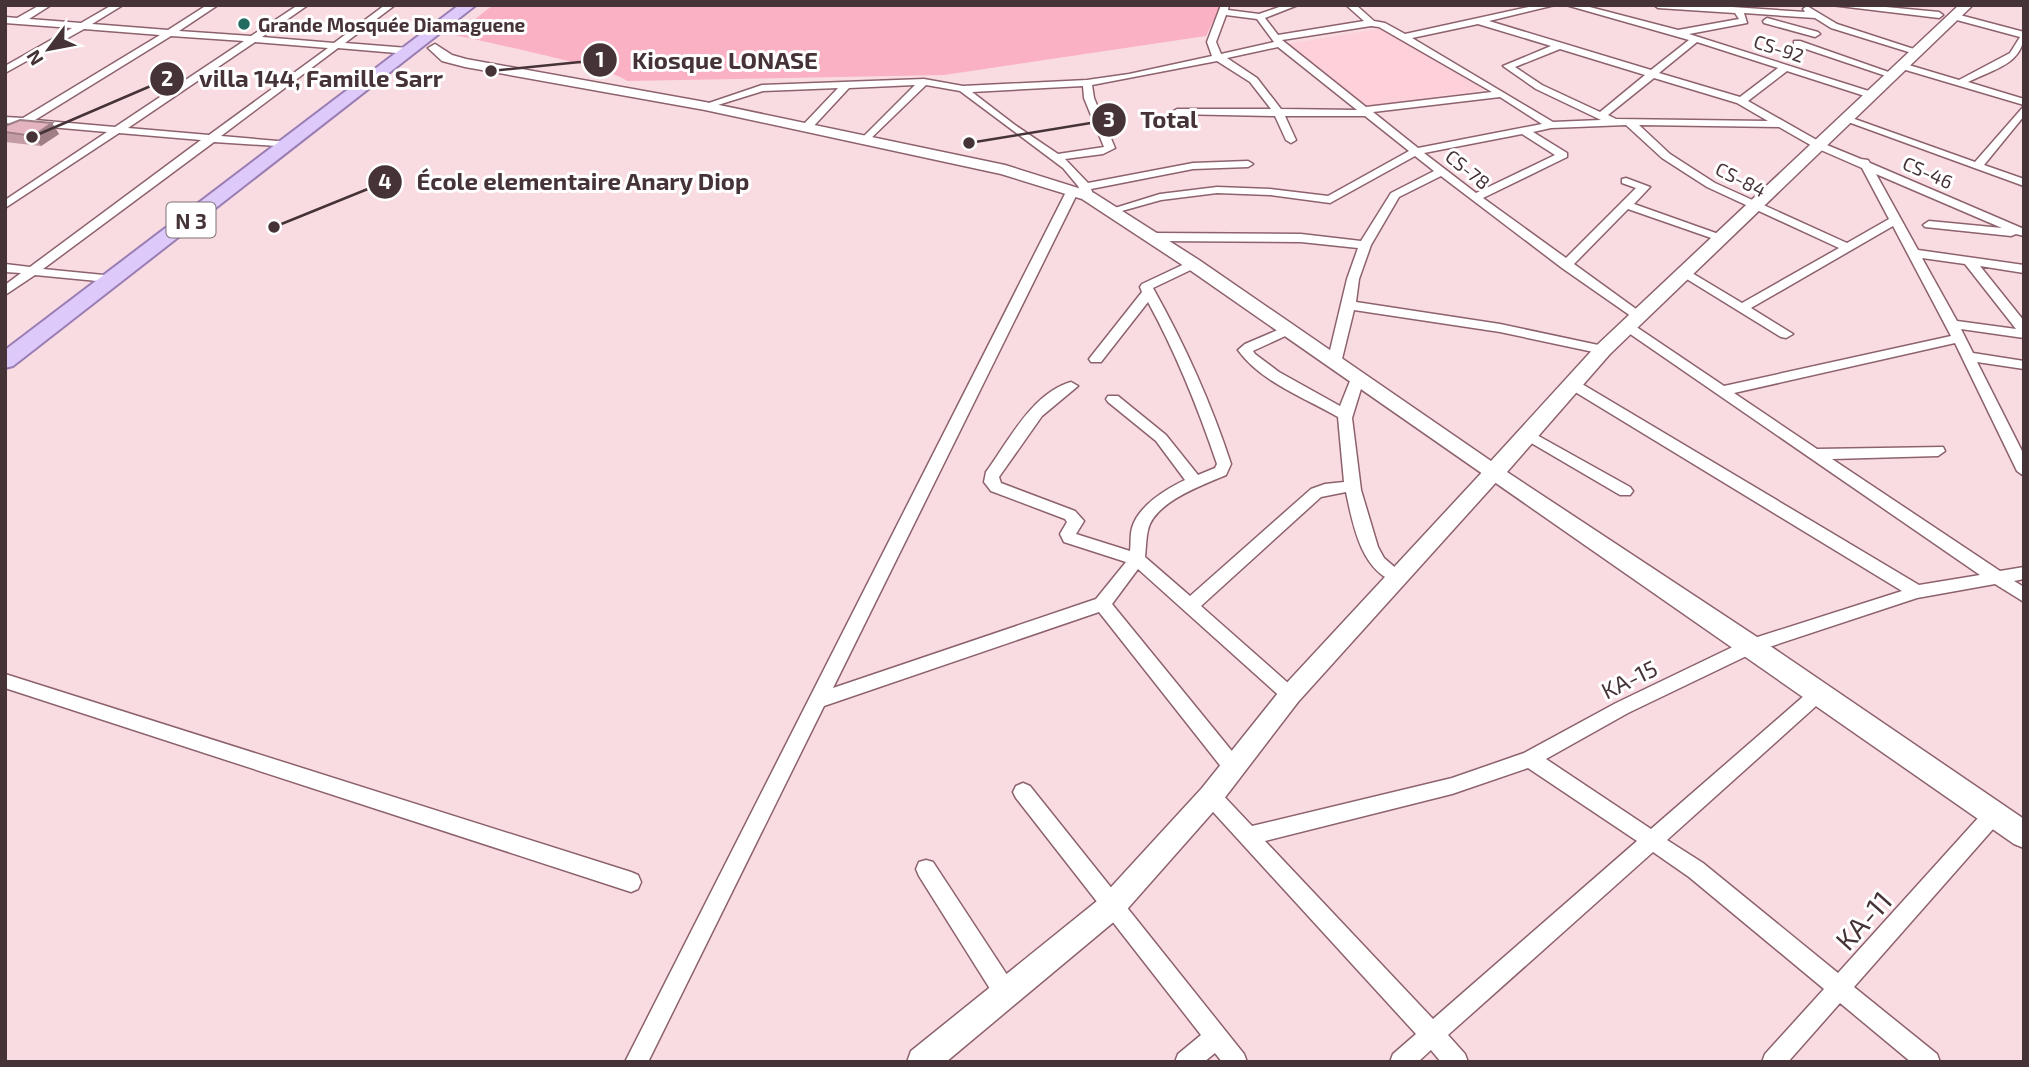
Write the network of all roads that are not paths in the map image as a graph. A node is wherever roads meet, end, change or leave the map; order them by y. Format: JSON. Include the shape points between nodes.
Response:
{"nodes":[{"id":1,"x":47,"y":5,"type":"edge"},
{"id":2,"x":119,"y":5,"type":"edge"},
{"id":3,"x":214,"y":5,"type":"edge"},
{"id":4,"x":304,"y":5,"type":"edge"},
{"id":5,"x":391,"y":5,"type":"edge"},
{"id":6,"x":469,"y":5,"type":"edge"},
{"id":7,"x":1294,"y":5,"type":"edge"},
{"id":8,"x":1350,"y":5,"type":"edge"},
{"id":9,"x":1512,"y":5,"type":"edge"},
{"id":10,"x":1551,"y":5,"type":"edge"},
{"id":11,"x":1570,"y":5,"type":"edge"},
{"id":12,"x":1658,"y":5,"type":"edge"},
{"id":13,"x":1802,"y":5,"type":"edge"},
{"id":14,"x":1835,"y":5,"type":"edge"},
{"id":15,"x":1905,"y":5,"type":"edge"},
{"id":16,"x":1537,"y":6,"type":"edge"},
{"id":17,"x":1224,"y":9,"type":"edge"},
{"id":18,"x":1524,"y":9,"type":"junction"},
{"id":19,"x":1741,"y":13,"type":"junction"},
{"id":20,"x":1954,"y":14,"type":"edge"},
{"id":21,"x":1815,"y":15,"type":"junction"},
{"id":22,"x":1260,"y":17,"type":"junction"},
{"id":23,"x":5,"y":20,"type":"edge"},
{"id":24,"x":1475,"y":20,"type":"junction"},
{"id":25,"x":18,"y":21,"type":"junction"},
{"id":26,"x":1376,"y":24,"type":"junction"},
{"id":27,"x":82,"y":26,"type":"junction"},
{"id":28,"x":1834,"y":26,"type":"junction"},
{"id":29,"x":5,"y":28,"type":"edge"},
{"id":30,"x":438,"y":30,"type":"junction"},
{"id":31,"x":169,"y":33,"type":"junction"},
{"id":32,"x":1676,"y":33,"type":"junction"},
{"id":33,"x":1815,"y":34,"type":"junction"},
{"id":34,"x":2024,"y":36,"type":"edge"},
{"id":35,"x":1404,"y":37,"type":"junction"},
{"id":36,"x":252,"y":39,"type":"junction"},
{"id":37,"x":1695,"y":39,"type":"junction"},
{"id":38,"x":1278,"y":41,"type":"junction"},
{"id":39,"x":337,"y":46,"type":"junction"},
{"id":40,"x":1557,"y":47,"type":"junction"},
{"id":41,"x":418,"y":52,"type":"junction"},
{"id":42,"x":1918,"y":52,"type":"junction"},
{"id":43,"x":1217,"y":57,"type":"junction"},
{"id":44,"x":1785,"y":68,"type":"junction"},
{"id":45,"x":5,"y":70,"type":"edge"},
{"id":46,"x":1897,"y":71,"type":"junction"},
{"id":47,"x":1486,"y":74,"type":"dead end"},
{"id":48,"x":1650,"y":74,"type":"junction"},
{"id":49,"x":374,"y":76,"type":"joint"},
{"id":50,"x":1476,"y":78,"type":"junction"},
{"id":51,"x":924,"y":82,"type":"junction"},
{"id":52,"x":1087,"y":83,"type":"junction"},
{"id":53,"x":1960,"y":83,"type":"junction"},
{"id":54,"x":846,"y":85,"type":"junction"},
{"id":55,"x":963,"y":89,"type":"junction"},
{"id":56,"x":1502,"y":94,"type":"junction"},
{"id":57,"x":1871,"y":96,"type":"junction"},
{"id":58,"x":1741,"y":102,"type":"junction"},
{"id":59,"x":2024,"y":102,"type":"edge"},
{"id":60,"x":705,"y":106,"type":"junction"},
{"id":61,"x":2024,"y":109,"type":"edge"},
{"id":62,"x":1365,"y":111,"type":"junction"},
{"id":63,"x":1177,"y":112,"type":"dead end"},
{"id":64,"x":1280,"y":113,"type":"junction"},
{"id":65,"x":1601,"y":116,"type":"junction"},
{"id":66,"x":1845,"y":119,"type":"junction"},
{"id":67,"x":5,"y":120,"type":"edge"},
{"id":68,"x":25,"y":122,"type":"junction"},
{"id":69,"x":1614,"y":122,"type":"junction"},
{"id":70,"x":1629,"y":122,"type":"junction"},
{"id":71,"x":1777,"y":124,"type":"junction"},
{"id":72,"x":1551,"y":125,"type":"junction"},
{"id":73,"x":806,"y":128,"type":"junction"},
{"id":74,"x":2007,"y":129,"type":"junction"},
{"id":75,"x":117,"y":130,"type":"junction"},
{"id":76,"x":1522,"y":130,"type":"junction"},
{"id":77,"x":2024,"y":133,"type":"edge"},
{"id":78,"x":5,"y":134,"type":"edge"},
{"id":79,"x":211,"y":138,"type":"junction"},
{"id":80,"x":1291,"y":140,"type":"dead end"},
{"id":81,"x":865,"y":141,"type":"junction"},
{"id":82,"x":289,"y":145,"type":"junction"},
{"id":83,"x":1818,"y":145,"type":"junction"},
{"id":84,"x":1417,"y":151,"type":"junction"},
{"id":85,"x":1057,"y":157,"type":"junction"},
{"id":86,"x":1864,"y":162,"type":"junction"},
{"id":87,"x":1248,"y":164,"type":"dead end"},
{"id":88,"x":1978,"y":166,"type":"junction"},
{"id":89,"x":1443,"y":171,"type":"junction"},
{"id":90,"x":1626,"y":181,"type":"dead end"},
{"id":91,"x":2024,"y":183,"type":"edge"},
{"id":92,"x":1082,"y":191,"type":"junction"},
{"id":93,"x":1475,"y":198,"type":"junction"},
{"id":94,"x":5,"y":205,"type":"edge"},
{"id":95,"x":1626,"y":205,"type":"junction"},
{"id":96,"x":1754,"y":206,"type":"junction"},
{"id":97,"x":1111,"y":211,"type":"junction"},
{"id":98,"x":1896,"y":220,"type":"junction"},
{"id":99,"x":1929,"y":225,"type":"dead end"},
{"id":100,"x":2024,"y":233,"type":"edge"},
{"id":101,"x":1721,"y":236,"type":"junction"},
{"id":102,"x":1152,"y":237,"type":"junction"},
{"id":103,"x":1365,"y":245,"type":"junction"},
{"id":104,"x":1849,"y":248,"type":"junction"},
{"id":105,"x":1912,"y":253,"type":"junction"},
{"id":106,"x":1970,"y":262,"type":"junction"},
{"id":107,"x":1193,"y":264,"type":"junction"},
{"id":108,"x":1566,"y":265,"type":"junction"},
{"id":109,"x":5,"y":268,"type":"edge"},
{"id":110,"x":2024,"y":270,"type":"edge"},
{"id":111,"x":32,"y":271,"type":"junction"},
{"id":112,"x":1683,"y":273,"type":"junction"},
{"id":113,"x":114,"y":279,"type":"junction"},
{"id":114,"x":5,"y":291,"type":"edge"},
{"id":115,"x":1148,"y":293,"type":"junction"},
{"id":116,"x":1349,"y":305,"type":"junction"},
{"id":117,"x":1742,"y":308,"type":"junction"},
{"id":118,"x":1633,"y":322,"type":"junction"},
{"id":119,"x":1952,"y":324,"type":"junction"},
{"id":120,"x":1287,"y":330,"type":"junction"},
{"id":121,"x":2024,"y":332,"type":"edge"},
{"id":122,"x":1786,"y":334,"type":"dead end"},
{"id":123,"x":1958,"y":338,"type":"junction"},
{"id":124,"x":1603,"y":350,"type":"junction"},
{"id":125,"x":1967,"y":356,"type":"junction"},
{"id":126,"x":1096,"y":359,"type":"dead end"},
{"id":127,"x":5,"y":361,"type":"edge"},
{"id":128,"x":1334,"y":363,"type":"junction"},
{"id":129,"x":2024,"y":365,"type":"edge"},
{"id":130,"x":1357,"y":379,"type":"junction"},
{"id":131,"x":1572,"y":384,"type":"junction"},
{"id":132,"x":1071,"y":386,"type":"dead end"},
{"id":133,"x":1723,"y":391,"type":"junction"},
{"id":134,"x":1113,"y":399,"type":"dead end"},
{"id":135,"x":1346,"y":416,"type":"junction"},
{"id":136,"x":1526,"y":434,"type":"junction"},
{"id":137,"x":1938,"y":451,"type":"dead end"},
{"id":138,"x":1816,"y":454,"type":"junction"},
{"id":139,"x":2024,"y":471,"type":"edge"},
{"id":140,"x":1493,"y":473,"type":"junction"},
{"id":141,"x":1194,"y":481,"type":"junction"},
{"id":142,"x":1352,"y":486,"type":"junction"},
{"id":143,"x":1625,"y":491,"type":"dead end"},
{"id":144,"x":1137,"y":559,"type":"junction"},
{"id":145,"x":2024,"y":573,"type":"edge"},
{"id":146,"x":1398,"y":577,"type":"junction"},
{"id":147,"x":1996,"y":577,"type":"junction"},
{"id":148,"x":1917,"y":592,"type":"junction"},
{"id":149,"x":2024,"y":596,"type":"edge"},
{"id":150,"x":1102,"y":604,"type":"junction"},
{"id":151,"x":1189,"y":606,"type":"junction"},
{"id":152,"x":1751,"y":646,"type":"junction"},
{"id":153,"x":5,"y":681,"type":"edge"},
{"id":154,"x":1819,"y":693,"type":"junction"},
{"id":155,"x":1290,"y":695,"type":"junction"},
{"id":156,"x":817,"y":701,"type":"junction"},
{"id":157,"x":1530,"y":758,"type":"junction"},
{"id":158,"x":1233,"y":767,"type":"junction"},
{"id":159,"x":1023,"y":792,"type":"dead end"},
{"id":160,"x":1211,"y":796,"type":"junction"},
{"id":161,"x":1994,"y":814,"type":"junction"},
{"id":162,"x":2024,"y":835,"type":"edge"},
{"id":163,"x":1248,"y":836,"type":"junction"},
{"id":164,"x":1651,"y":840,"type":"junction"},
{"id":165,"x":926,"y":869,"type":"dead end"},
{"id":166,"x":631,"y":882,"type":"dead end"},
{"id":167,"x":1112,"y":906,"type":"junction"},
{"id":168,"x":1839,"y":988,"type":"junction"},
{"id":169,"x":1005,"y":992,"type":"junction"},
{"id":170,"x":1432,"y":1035,"type":"junction"},
{"id":171,"x":1216,"y":1037,"type":"junction"},
{"id":172,"x":636,"y":1062,"type":"edge"},
{"id":173,"x":922,"y":1062,"type":"edge"},
{"id":174,"x":1186,"y":1062,"type":"edge"},
{"id":175,"x":1236,"y":1062,"type":"edge"},
{"id":176,"x":1401,"y":1062,"type":"edge"},
{"id":177,"x":1457,"y":1062,"type":"edge"},
{"id":178,"x":1773,"y":1062,"type":"edge"},
{"id":179,"x":1930,"y":1062,"type":"edge"}],
"edges":[{"from":1,"to":25,"type":"street"},
{"from":2,"to":27,"type":"street"},
{"from":3,"to":31,"type":"street"},
{"from":4,"to":36,"type":"street"},
{"from":5,"to":39,"type":"street"},
{"from":6,"to":30,"type":"main road","number":"N 3"},
{"from":7,"to":22,"type":"street"},
{"from":8,"to":26,"type":"street"},
{"from":9,"to":18,"type":"street"},
{"from":10,"to":16,"type":"street"},
{"from":11,"to":32,"type":"street","name":"CS-92"},
{"from":12,"to":19,"type":"street","name":"CS-92"},
{"from":13,"to":21,"type":"street"},
{"from":14,"to":20,"type":"street"},
{"from":15,"to":20,"type":"street"},
{"from":16,"to":18,"type":"street"},
{"from":17,"to":22,"type":"street"},
{"from":17,"to":43,"type":"street","via":[[1211,44]]},
{"from":18,"to":24,"type":"street"},
{"from":19,"to":21,"type":"street"},
{"from":19,"to":32,"type":"street","via":[[1744,21]]},
{"from":19,"to":33,"type":"street"},
{"from":20,"to":34,"type":"street"},
{"from":20,"to":42,"type":"main road"},
{"from":21,"to":28,"type":"street"},
{"from":22,"to":38,"type":"street","name":"CS-78"},
{"from":23,"to":25,"type":"street"},
{"from":24,"to":35,"type":"street"},
{"from":24,"to":40,"type":"street","name":"CS-46"},
{"from":25,"to":27,"type":"street"},
{"from":25,"to":29,"type":"street"},
{"from":26,"to":35,"type":"street"},
{"from":26,"to":38,"type":"street"},
{"from":27,"to":31,"type":"street"},
{"from":27,"to":45,"type":"street"},
{"from":28,"to":33,"type":"street"},
{"from":28,"to":42,"type":"street"},
{"from":30,"to":41,"type":"main road","number":"N 3"},
{"from":30,"to":41,"type":"main road"},
{"from":31,"to":36,"type":"street"},
{"from":31,"to":68,"type":"street"},
{"from":32,"to":37,"type":"street","name":"CS-92"},
{"from":33,"to":46,"type":"street","via":[[1797,43]]},
{"from":34,"to":53,"type":"street","via":[[2014,55]]},
{"from":35,"to":50,"type":"street"},
{"from":36,"to":39,"type":"street"},
{"from":36,"to":75,"type":"street"},
{"from":37,"to":44,"type":"street","name":"CS-92"},
{"from":37,"to":48,"type":"street"},
{"from":38,"to":43,"type":"street"},
{"from":38,"to":62,"type":"street","name":"CS-78"},
{"from":39,"to":41,"type":"street"},
{"from":39,"to":79,"type":"street"},
{"from":40,"to":48,"type":"street","name":"CS-46"},
{"from":40,"to":65,"type":"street","via":[[1502,68]]},
{"from":41,"to":49,"type":"main road","number":"N 3"},
{"from":41,"to":60,"type":"main road"},
{"from":42,"to":46,"type":"main road"},
{"from":43,"to":52,"type":"street"},
{"from":43,"to":64,"type":"street","via":[[1246,73]]},
{"from":44,"to":57,"type":"street","name":"CS-92"},
{"from":44,"to":58,"type":"street"},
{"from":46,"to":53,"type":"street"},
{"from":46,"to":57,"type":"main road"},
{"from":47,"to":50,"type":"street"},
{"from":48,"to":58,"type":"street","name":"CS-46"},
{"from":48,"to":65,"type":"street"},
{"from":49,"to":82,"type":"main road","number":"N 3"},
{"from":50,"to":56,"type":"street"},
{"from":51,"to":54,"type":"street"},
{"from":51,"to":55,"type":"street"},
{"from":51,"to":81,"type":"street"},
{"from":52,"to":55,"type":"street"},
{"from":52,"to":85,"type":"street","via":[[1110,148]]},
{"from":53,"to":59,"type":"street"},
{"from":54,"to":60,"type":"street","via":[[762,88]]},
{"from":54,"to":73,"type":"street"},
{"from":55,"to":85,"type":"street"},
{"from":56,"to":62,"type":"street"},
{"from":56,"to":72,"type":"street"},
{"from":57,"to":66,"type":"main road"},
{"from":58,"to":71,"type":"street","name":"CS-46"},
{"from":60,"to":73,"type":"main road"},
{"from":61,"to":74,"type":"street"},
{"from":62,"to":64,"type":"street"},
{"from":62,"to":84,"type":"street","name":"CS-78"},
{"from":63,"to":64,"type":"street"},
{"from":64,"to":80,"type":"street"},
{"from":65,"to":69,"type":"street"},
{"from":66,"to":83,"type":"main road"},
{"from":66,"to":88,"type":"street"},
{"from":67,"to":68,"type":"street"},
{"from":68,"to":75,"type":"street"},
{"from":68,"to":78,"type":"street"},
{"from":69,"to":70,"type":"street"},
{"from":69,"to":72,"type":"street"},
{"from":70,"to":71,"type":"street"},
{"from":70,"to":96,"type":"street","name":"CS-84","via":[[1666,156]]},
{"from":71,"to":83,"type":"street","name":"CS-46"},
{"from":72,"to":76,"type":"street"},
{"from":73,"to":81,"type":"main road"},
{"from":74,"to":77,"type":"street"},
{"from":74,"to":88,"type":"street"},
{"from":75,"to":79,"type":"street"},
{"from":75,"to":94,"type":"street"},
{"from":76,"to":84,"type":"street"},
{"from":76,"to":93,"type":"street","via":[[1563,155]]},
{"from":79,"to":82,"type":"street"},
{"from":79,"to":111,"type":"street"},
{"from":81,"to":92,"type":"main road"},
{"from":82,"to":113,"type":"main road","number":"N 3"},
{"from":83,"to":86,"type":"street","name":"CS-46"},
{"from":83,"to":96,"type":"main road"},
{"from":84,"to":89,"type":"street","name":"CS-78"},
{"from":84,"to":97,"type":"street","via":[[1330,200],[1217,190],[1160,197]]},
{"from":85,"to":92,"type":"street"},
{"from":86,"to":98,"type":"street"},
{"from":86,"to":100,"type":"street","name":"CS-46"},
{"from":87,"to":92,"type":"street","via":[[1193,166]]},
{"from":88,"to":91,"type":"street"},
{"from":89,"to":93,"type":"street","name":"CS-78"},
{"from":89,"to":103,"type":"street","via":[[1395,195]]},
{"from":90,"to":95,"type":"street","via":[[1644,187]]},
{"from":92,"to":97,"type":"main road"},
{"from":92,"to":156,"type":"street"},
{"from":93,"to":108,"type":"street","name":"CS-78"},
{"from":95,"to":101,"type":"street"},
{"from":95,"to":108,"type":"street"},
{"from":96,"to":101,"type":"main road"},
{"from":96,"to":104,"type":"street","name":"CS-84"},
{"from":97,"to":102,"type":"main road"},
{"from":98,"to":104,"type":"street"},
{"from":98,"to":105,"type":"street"},
{"from":99,"to":100,"type":"street"},
{"from":101,"to":112,"type":"main road"},
{"from":102,"to":103,"type":"street","via":[[1301,238]]},
{"from":102,"to":107,"type":"main road"},
{"from":103,"to":116,"type":"street"},
{"from":104,"to":117,"type":"street"},
{"from":105,"to":106,"type":"street"},
{"from":105,"to":119,"type":"street"},
{"from":106,"to":110,"type":"street"},
{"from":106,"to":121,"type":"street"},
{"from":107,"to":115,"type":"street","via":[[1150,284]]},
{"from":107,"to":120,"type":"main road"},
{"from":108,"to":118,"type":"street","name":"CS-78"},
{"from":109,"to":111,"type":"street"},
{"from":111,"to":113,"type":"street"},
{"from":111,"to":114,"type":"street"},
{"from":112,"to":117,"type":"street"},
{"from":112,"to":118,"type":"main road"},
{"from":113,"to":127,"type":"main road","number":"N 3"},
{"from":115,"to":126,"type":"street"},
{"from":115,"to":141,"type":"street","via":[[1174,337],[1224,464],[1222,471]]},
{"from":116,"to":124,"type":"street","via":[[1500,328]]},
{"from":116,"to":128,"type":"street"},
{"from":117,"to":122,"type":"street"},
{"from":118,"to":124,"type":"main road"},
{"from":118,"to":133,"type":"street","name":"CS-78"},
{"from":119,"to":121,"type":"street"},
{"from":119,"to":123,"type":"street"},
{"from":120,"to":128,"type":"main road"},
{"from":120,"to":135,"type":"street","via":[[1245,350],[1246,355]]},
{"from":123,"to":125,"type":"street"},
{"from":123,"to":133,"type":"street"},
{"from":124,"to":131,"type":"main road"},
{"from":125,"to":129,"type":"street"},
{"from":125,"to":139,"type":"street"},
{"from":128,"to":130,"type":"main road"},
{"from":130,"to":135,"type":"street"},
{"from":130,"to":140,"type":"main road"},
{"from":131,"to":136,"type":"main road"},
{"from":131,"to":148,"type":"street"},
{"from":132,"to":144,"type":"street","via":[[1042,407],[991,477],[992,482],[1070,514],[1076,521],[1070,538]]},
{"from":133,"to":138,"type":"street","name":"CS-78"},
{"from":134,"to":141,"type":"street","via":[[1161,438]]},
{"from":135,"to":142,"type":"street"},
{"from":136,"to":140,"type":"main road"},
{"from":136,"to":143,"type":"street"},
{"from":137,"to":138,"type":"street"},
{"from":138,"to":147,"type":"street","name":"CS-78"},
{"from":140,"to":146,"type":"street"},
{"from":140,"to":152,"type":"main road"},
{"from":141,"to":144,"type":"street","via":[[1150,510],[1140,527]]},
{"from":142,"to":146,"type":"street","via":[[1377,561]]},
{"from":142,"to":151,"type":"street","via":[[1316,493]]},
{"from":144,"to":150,"type":"street"},
{"from":144,"to":151,"type":"street"},
{"from":145,"to":147,"type":"street","name":"KA-15"},
{"from":146,"to":155,"type":"street"},
{"from":147,"to":148,"type":"street","name":"KA-15"},
{"from":147,"to":149,"type":"street","name":"CS-78"},
{"from":148,"to":152,"type":"street","name":"KA-15"},
{"from":150,"to":156,"type":"street"},
{"from":150,"to":158,"type":"street"},
{"from":151,"to":155,"type":"street"},
{"from":152,"to":154,"type":"main road"},
{"from":152,"to":157,"type":"street","name":"KA-15"},
{"from":153,"to":166,"type":"street"},
{"from":154,"to":161,"type":"main road"},
{"from":154,"to":164,"type":"street"},
{"from":155,"to":158,"type":"street"},
{"from":156,"to":172,"type":"street"},
{"from":157,"to":163,"type":"street","name":"KA-15","via":[[1452,786]]},
{"from":157,"to":164,"type":"street"},
{"from":158,"to":160,"type":"street"},
{"from":159,"to":167,"type":"street"},
{"from":160,"to":163,"type":"street"},
{"from":160,"to":167,"type":"street"},
{"from":161,"to":162,"type":"main road"},
{"from":161,"to":168,"type":"street","name":"KA-11"},
{"from":163,"to":170,"type":"street"},
{"from":164,"to":168,"type":"street","via":[[1696,870]]},
{"from":164,"to":170,"type":"street"},
{"from":165,"to":169,"type":"street"},
{"from":167,"to":169,"type":"street"},
{"from":167,"to":171,"type":"street"},
{"from":168,"to":178,"type":"street","name":"KA-11"},
{"from":168,"to":179,"type":"street"},
{"from":169,"to":173,"type":"street"},
{"from":170,"to":176,"type":"street"},
{"from":170,"to":177,"type":"street"},
{"from":171,"to":174,"type":"street"},
{"from":171,"to":175,"type":"street"}]}
